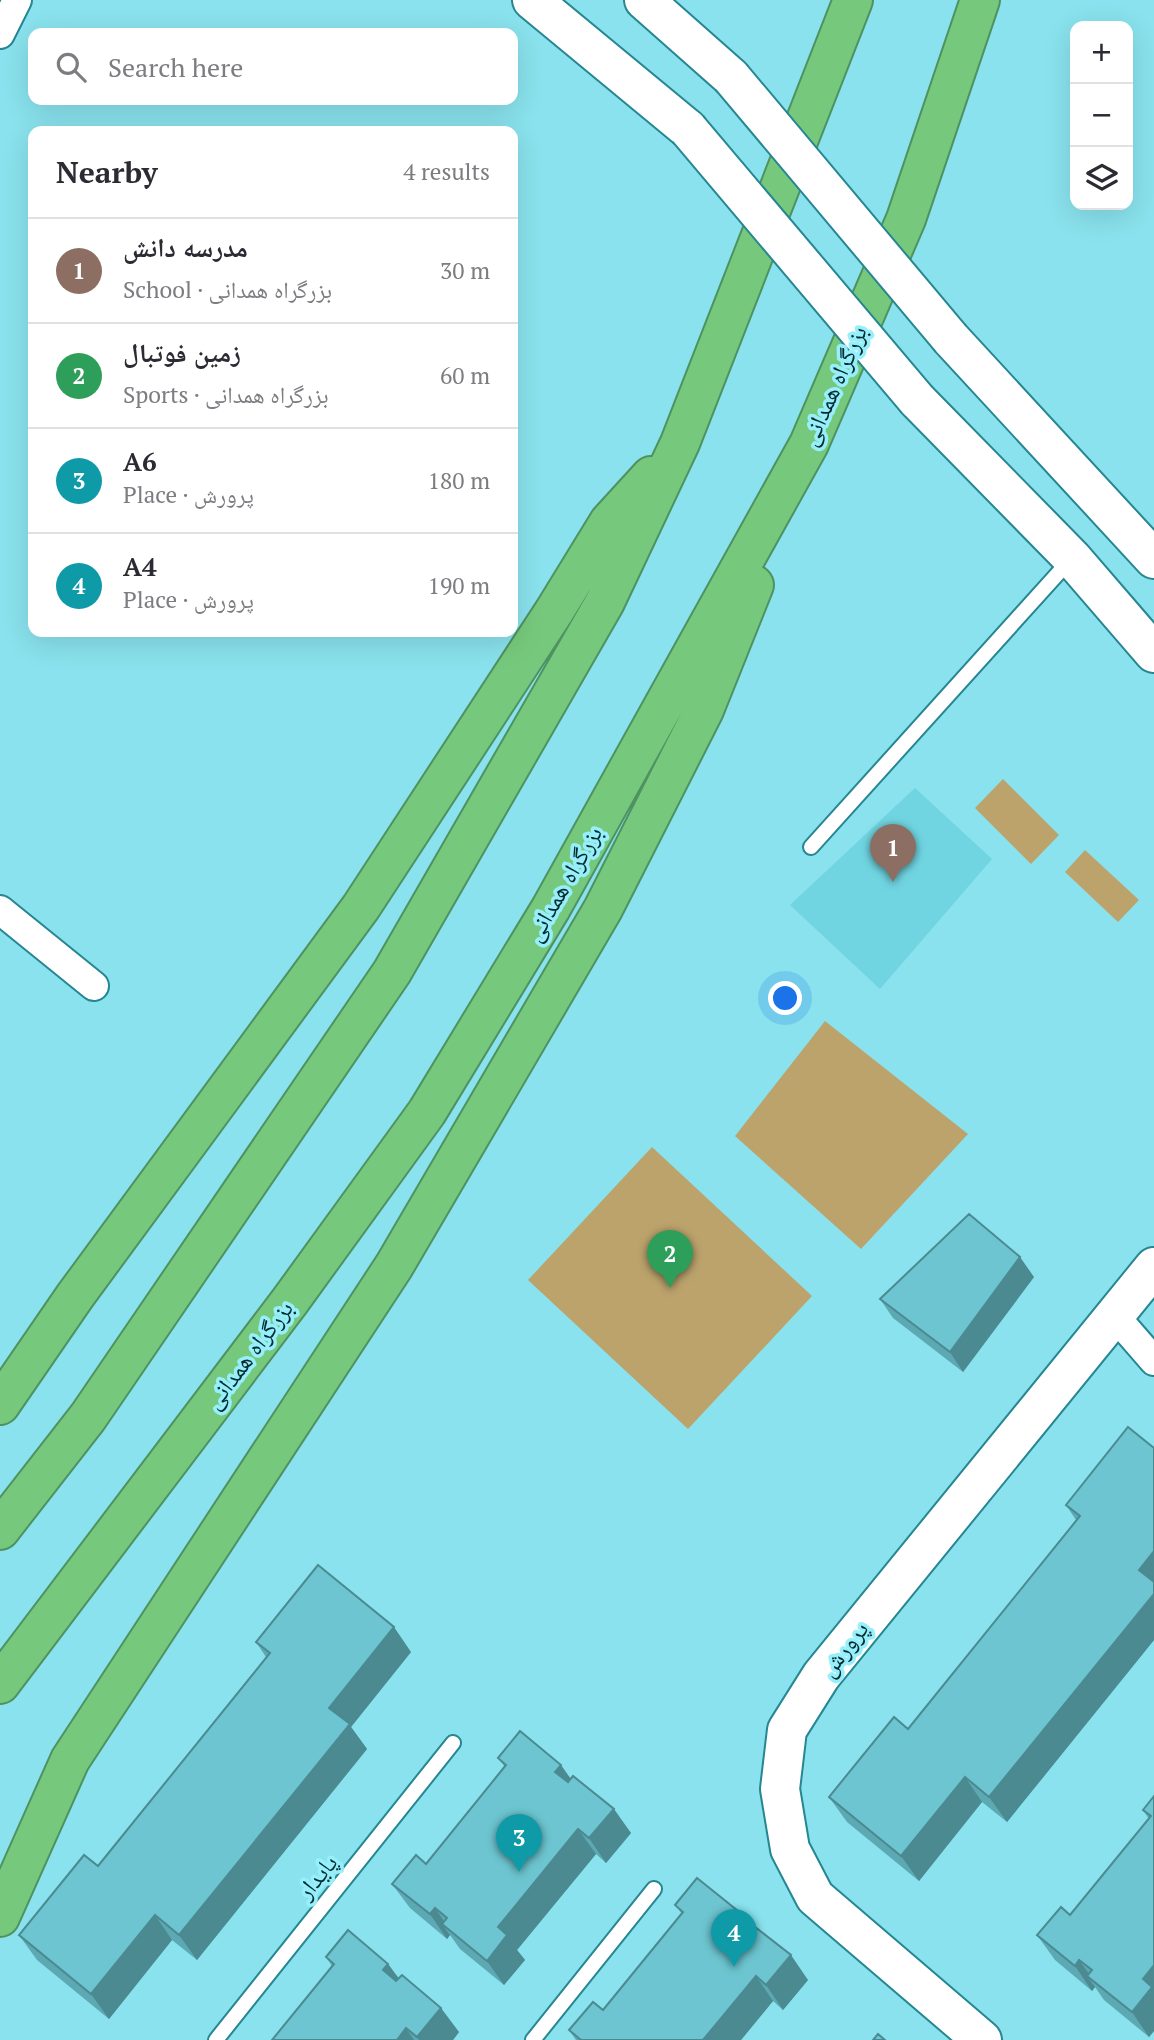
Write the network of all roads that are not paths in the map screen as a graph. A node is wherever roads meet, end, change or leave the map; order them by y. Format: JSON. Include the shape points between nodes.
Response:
{"nodes":[{"id":1,"x":17,"y":0,"type":"edge"},
{"id":2,"x":532,"y":0,"type":"edge"},
{"id":3,"x":644,"y":0,"type":"edge"},
{"id":4,"x":853,"y":0,"type":"edge"},
{"id":5,"x":980,"y":0,"type":"edge"},
{"id":6,"x":0,"y":34,"type":"edge"},
{"id":7,"x":680,"y":443,"type":"junction"},
{"id":8,"x":809,"y":444,"type":"junction"},
{"id":9,"x":1072,"y":558,"type":"junction"},
{"id":10,"x":1154,"y":559,"type":"edge"},
{"id":11,"x":1154,"y":653,"type":"edge"},
{"id":12,"x":811,"y":847,"type":"dead end"},
{"id":13,"x":0,"y":910,"type":"edge"},
{"id":14,"x":94,"y":986,"type":"dead end"},
{"id":15,"x":1154,"y":1267,"type":"edge"},
{"id":16,"x":75,"y":1296,"type":"junction"},
{"id":17,"x":1114,"y":1315,"type":"junction"},
{"id":18,"x":1154,"y":1361,"type":"edge"},
{"id":19,"x":0,"y":1377,"type":"edge"},
{"id":20,"x":0,"y":1405,"type":"edge"},
{"id":21,"x":0,"y":1530,"type":"edge"},
{"id":22,"x":0,"y":1684,"type":"edge"},
{"id":23,"x":453,"y":1743,"type":"dead end"},
{"id":24,"x":654,"y":1889,"type":"dead end"},
{"id":25,"x":0,"y":1917,"type":"edge"},
{"id":26,"x":216,"y":2040,"type":"edge"},
{"id":27,"x":533,"y":2040,"type":"edge"},
{"id":28,"x":982,"y":2040,"type":"edge"}],
"edges":[{"from":1,"to":6,"type":"street"},
{"from":2,"to":9,"type":"street","bridge":true,"via":[[688,129],[917,400]]},
{"from":3,"to":10,"type":"street","bridge":true,"via":[[731,77],[951,339]]},
{"from":4,"to":7,"type":"highway"},
{"from":5,"to":8,"type":"highway","name":"بزرگراه همدانی","via":[[906,219]]},
{"from":7,"to":16,"type":"highway","via":[[609,522],[361,906]]},
{"from":7,"to":21,"type":"highway","via":[[605,602],[392,972],[88,1418]]},
{"from":8,"to":22,"type":"highway","name":"بزرگراه همدانی","via":[[551,908],[427,1112]]},
{"from":8,"to":25,"type":"highway","via":[[704,710],[603,909],[394,1266],[70,1760]]},
{"from":9,"to":11,"type":"street"},
{"from":9,"to":12,"type":"lane"},
{"from":13,"to":14,"type":"street"},
{"from":15,"to":17,"type":"street","name":"پرورش"},
{"from":16,"to":19,"type":"highway"},
{"from":16,"to":20,"type":"highway"},
{"from":17,"to":18,"type":"street"},
{"from":17,"to":28,"type":"street","name":"پرورش","via":[[821,1676],[787,1730],[780,1789],[790,1849],[816,1897]]},
{"from":23,"to":26,"type":"lane","name":"پایدار"},
{"from":24,"to":27,"type":"lane"}]}
